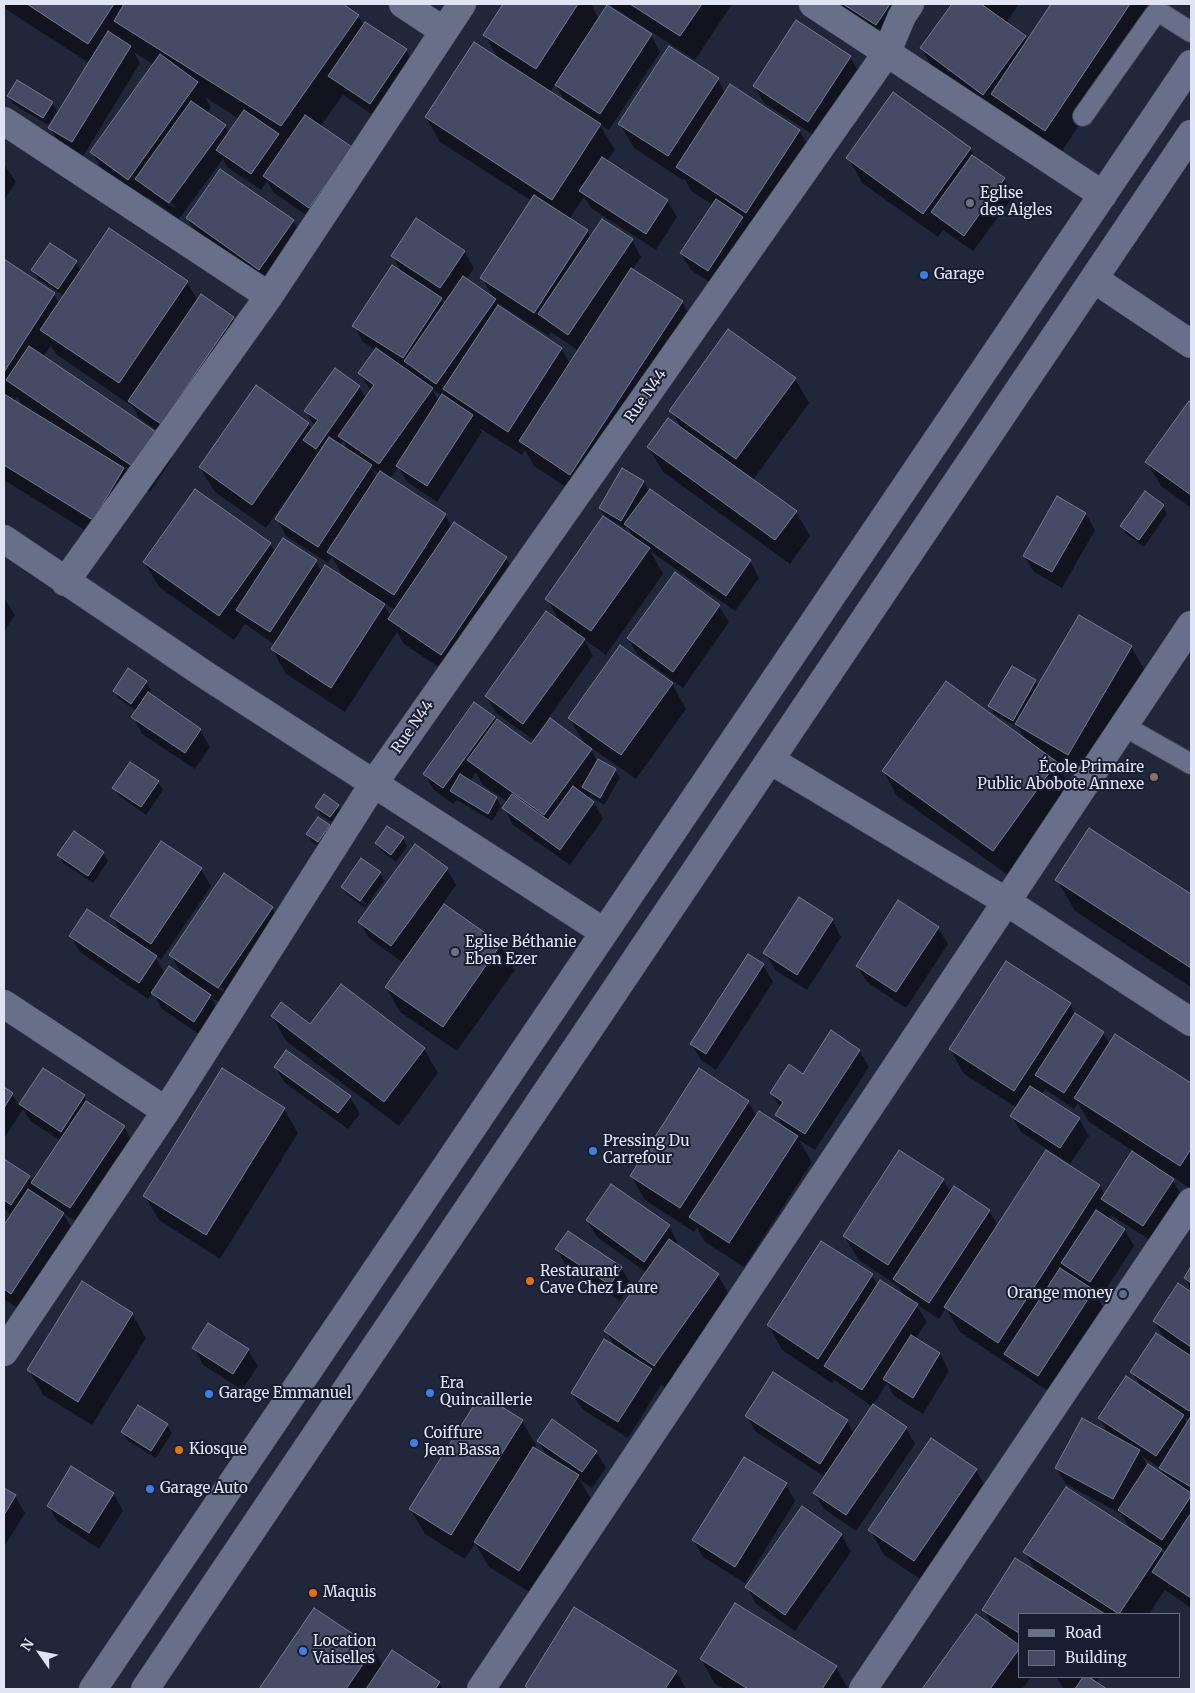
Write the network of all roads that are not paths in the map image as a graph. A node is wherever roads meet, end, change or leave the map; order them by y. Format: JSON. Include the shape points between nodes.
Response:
{"nodes":[{"id":1,"x":403,"y":4,"type":"edge"},
{"id":2,"x":462,"y":4,"type":"edge"},
{"id":3,"x":813,"y":4,"type":"edge"},
{"id":4,"x":910,"y":4,"type":"edge"},
{"id":5,"x":444,"y":31,"type":"junction"},
{"id":6,"x":1191,"y":32,"type":"edge"},
{"id":7,"x":886,"y":54,"type":"junction"},
{"id":8,"x":1191,"y":64,"type":"edge"},
{"id":9,"x":1083,"y":116,"type":"dead end"},
{"id":10,"x":4,"y":121,"type":"edge"},
{"id":11,"x":1191,"y":134,"type":"edge"},
{"id":12,"x":1102,"y":195,"type":"junction"},
{"id":13,"x":1094,"y":279,"type":"junction"},
{"id":14,"x":269,"y":296,"type":"junction"},
{"id":15,"x":1191,"y":344,"type":"edge"},
{"id":16,"x":4,"y":539,"type":"edge"},
{"id":17,"x":65,"y":582,"type":"junction"},
{"id":18,"x":1191,"y":625,"type":"edge"},
{"id":19,"x":1124,"y":726,"type":"junction"},
{"id":20,"x":770,"y":760,"type":"junction"},
{"id":21,"x":1191,"y":764,"type":"edge"},
{"id":22,"x":374,"y":783,"type":"junction"},
{"id":23,"x":1007,"y":902,"type":"junction"},
{"id":24,"x":604,"y":932,"type":"junction"},
{"id":25,"x":4,"y":1004,"type":"edge"},
{"id":26,"x":1191,"y":1022,"type":"edge"},
{"id":27,"x":166,"y":1111,"type":"junction"},
{"id":28,"x":1191,"y":1202,"type":"edge"},
{"id":29,"x":4,"y":1352,"type":"edge"},
{"id":30,"x":93,"y":1689,"type":"edge"},
{"id":31,"x":145,"y":1689,"type":"edge"},
{"id":32,"x":481,"y":1689,"type":"edge"},
{"id":33,"x":863,"y":1689,"type":"edge"}],
"edges":[{"from":1,"to":5,"type":"street"},
{"from":2,"to":5,"type":"street"},
{"from":3,"to":7,"type":"street"},
{"from":4,"to":7,"type":"street","name":"Rue N44"},
{"from":5,"to":14,"type":"street"},
{"from":6,"to":9,"type":"lane","via":[[1164,15],[1155,14]]},
{"from":7,"to":12,"type":"street"},
{"from":7,"to":22,"type":"street","name":"Rue N44"},
{"from":8,"to":12,"type":"street"},
{"from":10,"to":14,"type":"street"},
{"from":11,"to":13,"type":"street"},
{"from":12,"to":24,"type":"street"},
{"from":13,"to":15,"type":"street"},
{"from":13,"to":20,"type":"street"},
{"from":14,"to":17,"type":"street"},
{"from":16,"to":17,"type":"street"},
{"from":17,"to":22,"type":"street"},
{"from":18,"to":19,"type":"street"},
{"from":19,"to":21,"type":"lane"},
{"from":19,"to":23,"type":"street"},
{"from":20,"to":23,"type":"street"},
{"from":20,"to":31,"type":"street"},
{"from":22,"to":24,"type":"street"},
{"from":22,"to":27,"type":"street","name":"Rue N44"},
{"from":23,"to":26,"type":"street"},
{"from":23,"to":32,"type":"street"},
{"from":24,"to":30,"type":"street"},
{"from":25,"to":27,"type":"street"},
{"from":27,"to":29,"type":"street","name":"Rue N44"},
{"from":28,"to":33,"type":"street"}]}
